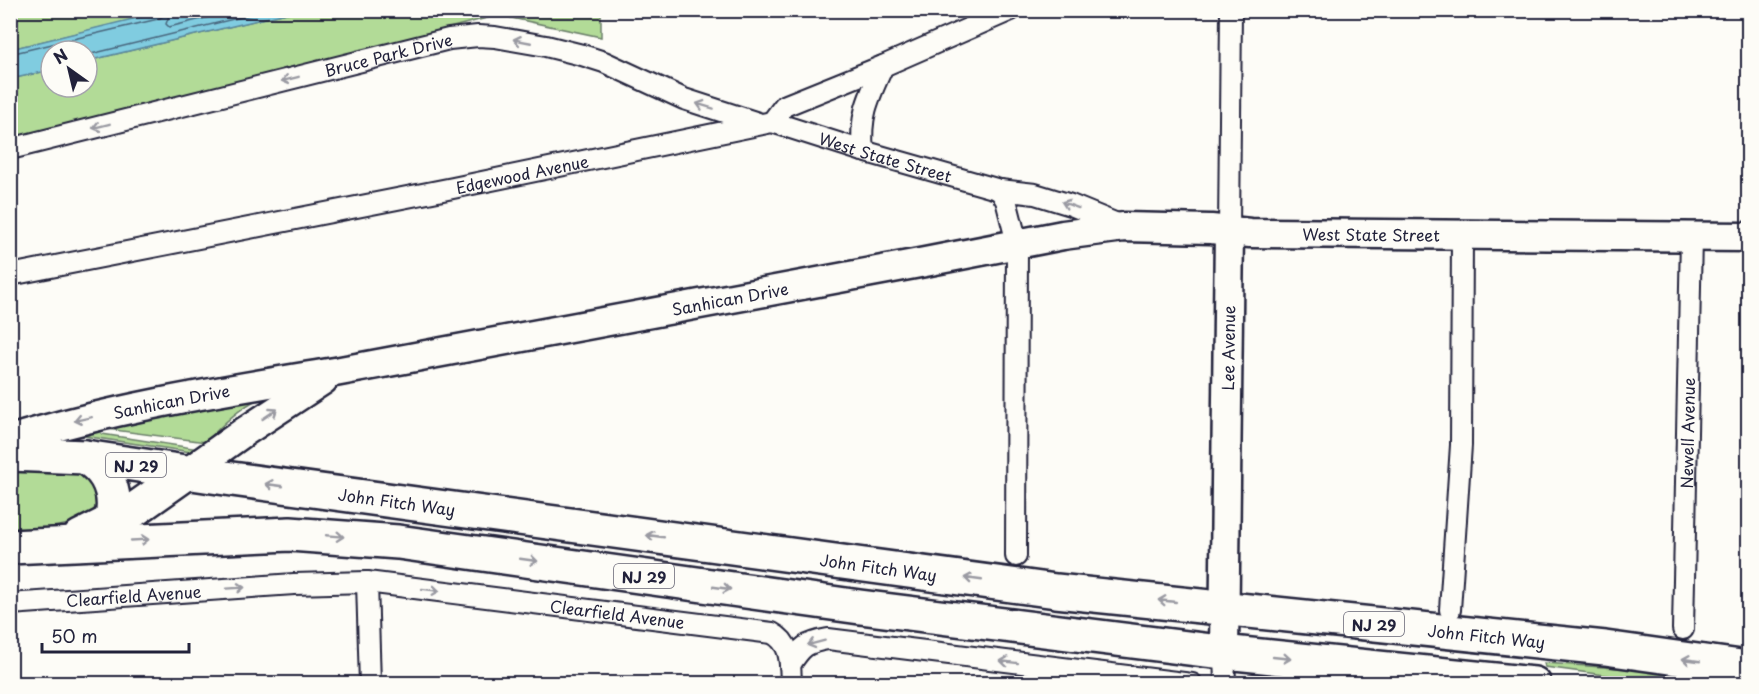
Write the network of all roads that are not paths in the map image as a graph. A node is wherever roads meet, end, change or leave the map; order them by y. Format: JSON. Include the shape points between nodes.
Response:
{"nodes":[{"id":1,"x":1011,"y":10,"type":"edge"},
{"id":2,"x":1231,"y":10,"type":"edge"},
{"id":3,"x":883,"y":66,"type":"junction"},
{"id":4,"x":766,"y":123,"type":"junction"},
{"id":5,"x":10,"y":149,"type":"edge"},
{"id":6,"x":863,"y":151,"type":"junction"},
{"id":7,"x":1000,"y":190,"type":"junction"},
{"id":8,"x":1124,"y":227,"type":"junction"},
{"id":9,"x":1229,"y":231,"type":"junction"},
{"id":10,"x":1462,"y":234,"type":"junction"},
{"id":11,"x":1690,"y":237,"type":"junction"},
{"id":12,"x":1749,"y":237,"type":"edge"},
{"id":13,"x":1017,"y":243,"type":"junction"},
{"id":14,"x":10,"y":275,"type":"edge"},
{"id":15,"x":335,"y":372,"type":"junction"},
{"id":16,"x":10,"y":440,"type":"edge"},
{"id":17,"x":10,"y":453,"type":"edge"},
{"id":18,"x":85,"y":457,"type":"junction"},
{"id":19,"x":188,"y":472,"type":"junction"},
{"id":20,"x":111,"y":523,"type":"junction"},
{"id":21,"x":61,"y":544,"type":"junction"},
{"id":22,"x":14,"y":545,"type":"edge"},
{"id":23,"x":1016,"y":556,"type":"dead end"},
{"id":24,"x":367,"y":582,"type":"junction"},
{"id":25,"x":10,"y":604,"type":"edge"},
{"id":26,"x":1225,"y":608,"type":"junction"},
{"id":27,"x":1450,"y":610,"type":"dead end"},
{"id":28,"x":1683,"y":629,"type":"dead end"},
{"id":29,"x":1224,"y":668,"type":"edge"},
{"id":30,"x":1749,"y":668,"type":"edge"},
{"id":31,"x":790,"y":674,"type":"edge"},
{"id":32,"x":370,"y":684,"type":"edge"},
{"id":33,"x":1192,"y":684,"type":"edge"},
{"id":34,"x":1534,"y":684,"type":"edge"}],
"edges":[{"from":1,"to":3,"type":"street"},
{"from":2,"to":9,"type":"street","name":"Lee Avenue"},
{"from":3,"to":4,"type":"street","via":[[784,106]]},
{"from":3,"to":6,"type":"street","via":[[862,117]]},
{"from":4,"to":5,"type":"street","name":"Bruce Park Drive","one_way":true,"via":[[684,99],[604,62],[546,46],[478,36],[449,39]]},
{"from":4,"to":6,"type":"street","name":"West State Street"},
{"from":4,"to":14,"type":"street","name":"Edgewood Avenue"},
{"from":6,"to":7,"type":"street","name":"West State Street"},
{"from":8,"to":7,"type":"street","name":"West State Street","one_way":true,"via":[[1035,194]]},
{"from":7,"to":13,"type":"street"},
{"from":8,"to":9,"type":"main road","name":"West State Street"},
{"from":8,"to":13,"type":"main road","name":"Sanhican Drive"},
{"from":9,"to":10,"type":"main road","name":"West State Street"},
{"from":9,"to":26,"type":"main road","name":"Lee Avenue"},
{"from":10,"to":11,"type":"main road","name":"West State Street"},
{"from":10,"to":27,"type":"street","via":[[1461,445]]},
{"from":11,"to":12,"type":"main road","name":"West State Street"},
{"from":11,"to":28,"type":"street","name":"Newell Avenue"},
{"from":13,"to":15,"type":"main road","name":"Sanhican Drive"},
{"from":13,"to":23,"type":"street"},
{"from":15,"to":16,"type":"main road","name":"Sanhican Drive","one_way":true,"via":[[63,423]]},
{"from":19,"to":15,"type":"main road","name":"Sanhican Drive","one_way":true},
{"from":17,"to":18,"type":"highway","name":"John Fitch Way","number":"NJ 29"},
{"from":18,"to":19,"type":"highway","name":"John Fitch Way","number":"NJ 29"},
{"from":18,"to":20,"type":"highway","via":[[107,479],[114,509]]},
{"from":19,"to":20,"type":"highway"},
{"from":26,"to":19,"type":"highway","name":"John Fitch Way","number":"NJ 29","one_way":true,"via":[[1024,586]]},
{"from":20,"to":21,"type":"highway"},
{"from":21,"to":22,"type":"highway","number":"NJ 29"},
{"from":21,"to":29,"type":"highway","number":"NJ 29","one_way":true,"via":[[290,534],[376,540],[860,607]]},
{"from":25,"to":24,"type":"street","name":"Clearfield Avenue","one_way":true},
{"from":24,"to":31,"type":"street","name":"Clearfield Avenue","one_way":true,"via":[[772,633],[787,647]]},
{"from":24,"to":32,"type":"street"},
{"from":26,"to":29,"type":"main road","name":"Lee Avenue"},
{"from":30,"to":26,"type":"highway","name":"John Fitch Way","number":"NJ 29","one_way":true,"via":[[1605,648]]},
{"from":29,"to":34,"type":"highway","number":"NJ 29","one_way":true},
{"from":33,"to":31,"type":"street","name":"Clearfield Avenue","one_way":true,"via":[[828,639],[811,642],[801,649]]}]}
